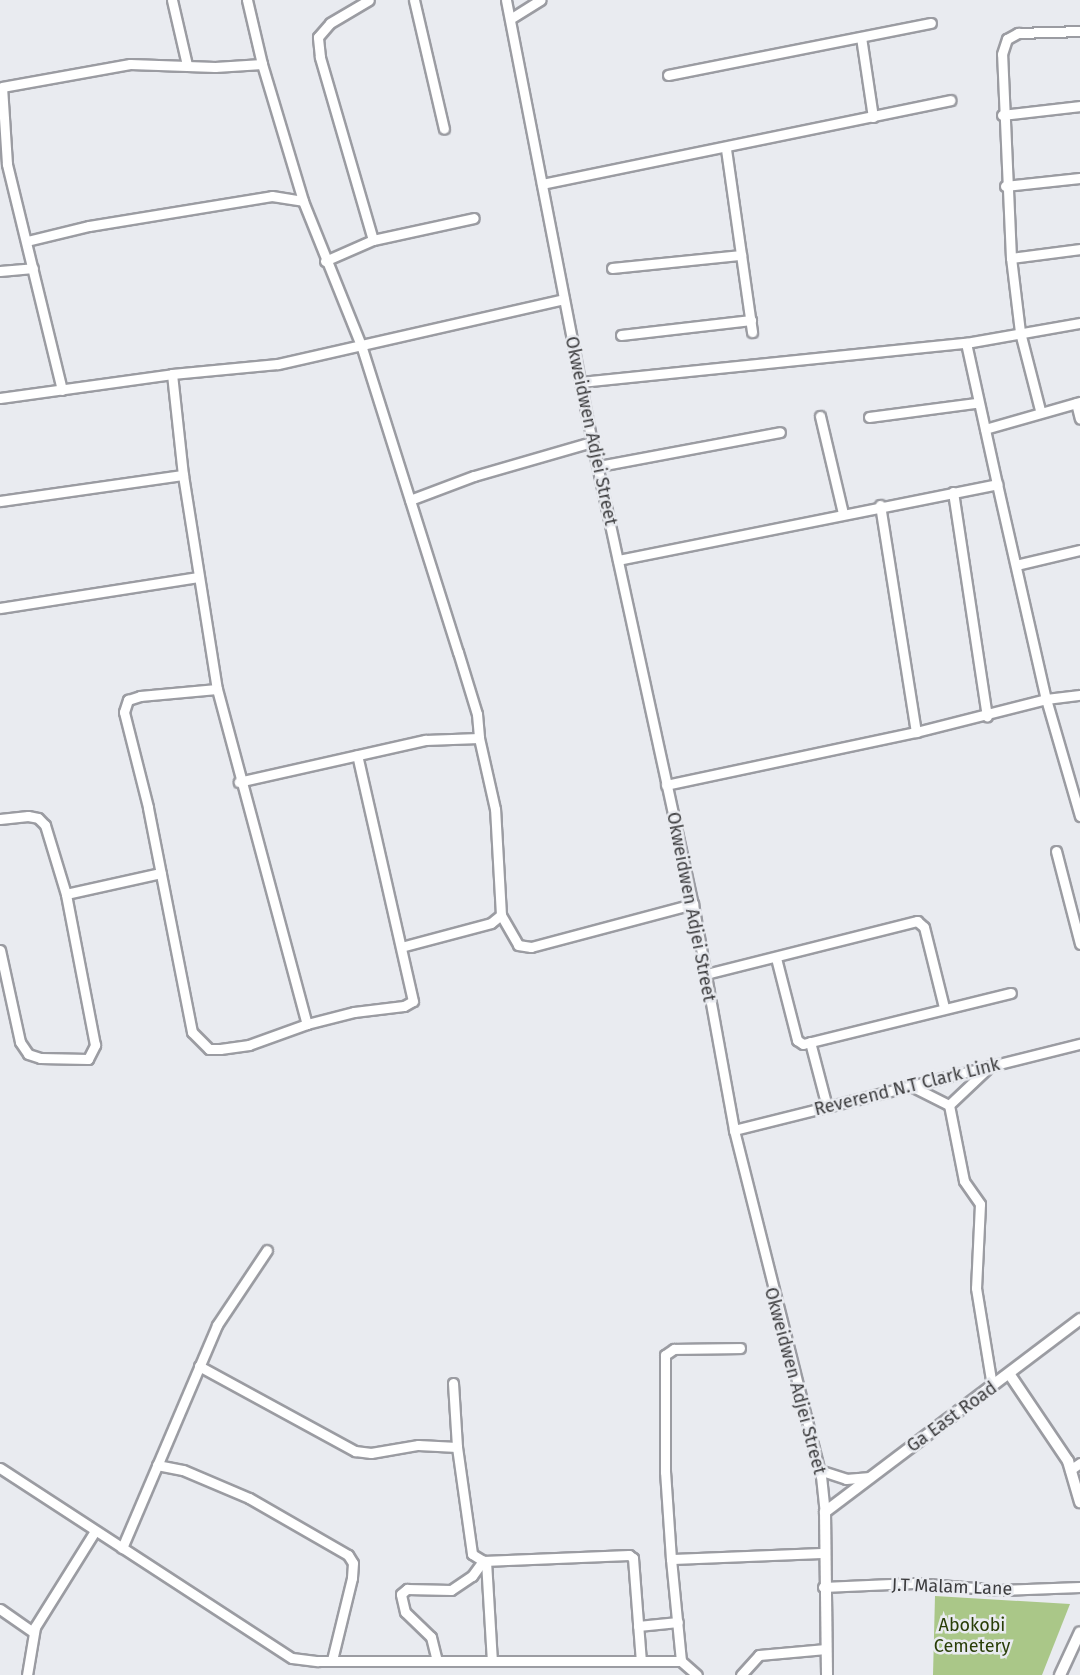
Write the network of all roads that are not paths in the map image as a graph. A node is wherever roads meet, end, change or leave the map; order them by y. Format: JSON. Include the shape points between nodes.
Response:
{"nodes":[{"id":1,"x":172,"y":0,"type":"edge"},
{"id":2,"x":247,"y":0,"type":"edge"},
{"id":3,"x":369,"y":0,"type":"edge"},
{"id":4,"x":414,"y":0,"type":"edge"},
{"id":5,"x":506,"y":0,"type":"edge"},
{"id":6,"x":540,"y":0,"type":"edge"},
{"id":7,"x":510,"y":19,"type":"junction"},
{"id":8,"x":931,"y":23,"type":"dead end"},
{"id":9,"x":1080,"y":32,"type":"edge"},
{"id":10,"x":861,"y":37,"type":"junction"},
{"id":11,"x":187,"y":64,"type":"junction"},
{"id":12,"x":262,"y":64,"type":"junction"},
{"id":13,"x":668,"y":75,"type":"dead end"},
{"id":14,"x":1,"y":87,"type":"edge"},
{"id":15,"x":950,"y":100,"type":"dead end"},
{"id":16,"x":1080,"y":106,"type":"edge"},
{"id":17,"x":1002,"y":115,"type":"junction"},
{"id":18,"x":873,"y":117,"type":"junction"},
{"id":19,"x":444,"y":129,"type":"dead end"},
{"id":20,"x":726,"y":149,"type":"junction"},
{"id":21,"x":4,"y":165,"type":"edge"},
{"id":22,"x":1080,"y":178,"type":"edge"},
{"id":23,"x":542,"y":184,"type":"junction"},
{"id":24,"x":1005,"y":186,"type":"junction"},
{"id":25,"x":303,"y":201,"type":"junction"},
{"id":26,"x":474,"y":218,"type":"dead end"},
{"id":27,"x":373,"y":240,"type":"junction"},
{"id":28,"x":27,"y":241,"type":"junction"},
{"id":29,"x":1080,"y":249,"type":"edge"},
{"id":30,"x":741,"y":255,"type":"junction"},
{"id":31,"x":1011,"y":258,"type":"junction"},
{"id":32,"x":325,"y":261,"type":"junction"},
{"id":33,"x":33,"y":268,"type":"junction"},
{"id":34,"x":612,"y":268,"type":"dead end"},
{"id":35,"x":0,"y":271,"type":"edge"},
{"id":36,"x":564,"y":299,"type":"junction"},
{"id":37,"x":751,"y":320,"type":"junction"},
{"id":38,"x":1080,"y":323,"type":"edge"},
{"id":39,"x":752,"y":332,"type":"dead end"},
{"id":40,"x":1020,"y":332,"type":"junction"},
{"id":41,"x":621,"y":335,"type":"dead end"},
{"id":42,"x":966,"y":343,"type":"junction"},
{"id":43,"x":362,"y":348,"type":"junction"},
{"id":44,"x":172,"y":374,"type":"junction"},
{"id":45,"x":580,"y":382,"type":"junction"},
{"id":46,"x":62,"y":390,"type":"junction"},
{"id":47,"x":0,"y":398,"type":"edge"},
{"id":48,"x":1078,"y":402,"type":"edge"},
{"id":49,"x":976,"y":404,"type":"junction"},
{"id":50,"x":1040,"y":410,"type":"junction"},
{"id":51,"x":820,"y":416,"type":"dead end"},
{"id":52,"x":869,"y":417,"type":"dead end"},
{"id":53,"x":1080,"y":419,"type":"edge"},
{"id":54,"x":985,"y":429,"type":"junction"},
{"id":55,"x":780,"y":432,"type":"dead end"},
{"id":56,"x":592,"y":442,"type":"junction"},
{"id":57,"x":599,"y":466,"type":"junction"},
{"id":58,"x":183,"y":475,"type":"junction"},
{"id":59,"x":998,"y":484,"type":"junction"},
{"id":60,"x":953,"y":492,"type":"junction"},
{"id":61,"x":410,"y":500,"type":"junction"},
{"id":62,"x":0,"y":501,"type":"edge"},
{"id":63,"x":880,"y":506,"type":"junction"},
{"id":64,"x":843,"y":513,"type":"junction"},
{"id":65,"x":1080,"y":550,"type":"edge"},
{"id":66,"x":618,"y":560,"type":"junction"},
{"id":67,"x":1016,"y":565,"type":"junction"},
{"id":68,"x":199,"y":578,"type":"junction"},
{"id":69,"x":0,"y":608,"type":"edge"},
{"id":70,"x":217,"y":688,"type":"junction"},
{"id":71,"x":1080,"y":695,"type":"edge"},
{"id":72,"x":1046,"y":699,"type":"junction"},
{"id":73,"x":987,"y":716,"type":"junction"},
{"id":74,"x":916,"y":732,"type":"junction"},
{"id":75,"x":478,"y":738,"type":"junction"},
{"id":76,"x":357,"y":755,"type":"junction"},
{"id":77,"x":239,"y":782,"type":"junction"},
{"id":78,"x":666,"y":784,"type":"junction"},
{"id":79,"x":1080,"y":816,"type":"edge"},
{"id":80,"x":0,"y":819,"type":"edge"},
{"id":81,"x":1056,"y":851,"type":"dead end"},
{"id":82,"x":161,"y":873,"type":"junction"},
{"id":83,"x":66,"y":894,"type":"junction"},
{"id":84,"x":693,"y":904,"type":"junction"},
{"id":85,"x":501,"y":915,"type":"junction"},
{"id":86,"x":1080,"y":944,"type":"edge"},
{"id":87,"x":402,"y":947,"type":"junction"},
{"id":88,"x":0,"y":950,"type":"edge"},
{"id":89,"x":776,"y":958,"type":"junction"},
{"id":90,"x":706,"y":974,"type":"junction"},
{"id":91,"x":1011,"y":993,"type":"dead end"},
{"id":92,"x":944,"y":1007,"type":"junction"},
{"id":93,"x":307,"y":1024,"type":"junction"},
{"id":94,"x":810,"y":1042,"type":"junction"},
{"id":95,"x":1080,"y":1044,"type":"edge"},
{"id":96,"x":990,"y":1067,"type":"junction"},
{"id":97,"x":913,"y":1087,"type":"junction"},
{"id":98,"x":949,"y":1105,"type":"junction"},
{"id":99,"x":827,"y":1107,"type":"junction"},
{"id":100,"x":734,"y":1130,"type":"junction"},
{"id":101,"x":267,"y":1250,"type":"dead end"},
{"id":102,"x":1080,"y":1319,"type":"edge"},
{"id":103,"x":740,"y":1348,"type":"dead end"},
{"id":104,"x":199,"y":1366,"type":"junction"},
{"id":105,"x":1010,"y":1375,"type":"junction"},
{"id":106,"x":453,"y":1383,"type":"dead end"},
{"id":107,"x":993,"y":1386,"type":"junction"},
{"id":108,"x":457,"y":1447,"type":"junction"},
{"id":109,"x":1080,"y":1463,"type":"edge"},
{"id":110,"x":157,"y":1465,"type":"junction"},
{"id":111,"x":0,"y":1468,"type":"edge"},
{"id":112,"x":819,"y":1470,"type":"junction"},
{"id":113,"x":1070,"y":1470,"type":"junction"},
{"id":114,"x":870,"y":1477,"type":"junction"},
{"id":115,"x":1080,"y":1502,"type":"edge"},
{"id":116,"x":825,"y":1513,"type":"junction"},
{"id":117,"x":95,"y":1531,"type":"junction"},
{"id":118,"x":122,"y":1548,"type":"junction"},
{"id":119,"x":823,"y":1553,"type":"junction"},
{"id":120,"x":671,"y":1559,"type":"junction"},
{"id":121,"x":485,"y":1561,"type":"junction"},
{"id":122,"x":823,"y":1587,"type":"junction"},
{"id":123,"x":1080,"y":1587,"type":"edge"},
{"id":124,"x":0,"y":1609,"type":"edge"},
{"id":125,"x":678,"y":1622,"type":"junction"},
{"id":126,"x":638,"y":1626,"type":"junction"},
{"id":127,"x":33,"y":1632,"type":"junction"},
{"id":128,"x":1080,"y":1632,"type":"edge"},
{"id":129,"x":826,"y":1649,"type":"junction"},
{"id":130,"x":332,"y":1660,"type":"junction"},
{"id":131,"x":436,"y":1661,"type":"junction"},
{"id":132,"x":492,"y":1661,"type":"junction"},
{"id":133,"x":641,"y":1661,"type":"junction"},
{"id":134,"x":681,"y":1661,"type":"junction"},
{"id":135,"x":27,"y":1675,"type":"edge"},
{"id":136,"x":696,"y":1675,"type":"edge"},
{"id":137,"x":741,"y":1675,"type":"edge"},
{"id":138,"x":827,"y":1675,"type":"edge"},
{"id":139,"x":1060,"y":1675,"type":"edge"}],
"edges":[{"from":1,"to":11,"type":"street"},
{"from":2,"to":12,"type":"street"},
{"from":3,"to":27,"type":"street","via":[[330,23],[318,37],[320,57]]},
{"from":4,"to":19,"type":"street"},
{"from":5,"to":7,"type":"street","name":"Okweidwen Adjei Street"},
{"from":6,"to":7,"type":"street"},
{"from":7,"to":23,"type":"street","name":"Okweidwen Adjei Street"},
{"from":8,"to":10,"type":"street"},
{"from":9,"to":17,"type":"street","via":[[1018,33],[1007,39],[1002,54]]},
{"from":10,"to":13,"type":"street"},
{"from":10,"to":18,"type":"street"},
{"from":11,"to":12,"type":"street"},
{"from":11,"to":14,"type":"street","via":[[130,64]]},
{"from":12,"to":25,"type":"street"},
{"from":14,"to":21,"type":"street"},
{"from":15,"to":18,"type":"street"},
{"from":16,"to":17,"type":"street"},
{"from":17,"to":24,"type":"street"},
{"from":18,"to":20,"type":"street"},
{"from":20,"to":23,"type":"street"},
{"from":20,"to":30,"type":"street"},
{"from":21,"to":28,"type":"street"},
{"from":22,"to":24,"type":"street"},
{"from":23,"to":36,"type":"street","name":"Okweidwen Adjei Street"},
{"from":24,"to":31,"type":"street"},
{"from":25,"to":28,"type":"street","via":[[272,196],[89,226]]},
{"from":25,"to":32,"type":"street"},
{"from":26,"to":27,"type":"street"},
{"from":27,"to":32,"type":"street"},
{"from":28,"to":33,"type":"street"},
{"from":29,"to":31,"type":"street"},
{"from":30,"to":34,"type":"street"},
{"from":30,"to":37,"type":"street"},
{"from":31,"to":40,"type":"street"},
{"from":32,"to":43,"type":"street"},
{"from":33,"to":35,"type":"street"},
{"from":33,"to":46,"type":"street"},
{"from":36,"to":43,"type":"street"},
{"from":36,"to":45,"type":"street","name":"Okweidwen Adjei Street"},
{"from":37,"to":39,"type":"street"},
{"from":37,"to":41,"type":"street"},
{"from":38,"to":40,"type":"street"},
{"from":40,"to":42,"type":"street"},
{"from":40,"to":50,"type":"street"},
{"from":42,"to":45,"type":"street"},
{"from":42,"to":49,"type":"street"},
{"from":43,"to":44,"type":"street","via":[[278,364]]},
{"from":43,"to":61,"type":"street"},
{"from":44,"to":46,"type":"street"},
{"from":44,"to":58,"type":"street"},
{"from":45,"to":56,"type":"street","name":"Okweidwen Adjei Street"},
{"from":46,"to":47,"type":"street"},
{"from":48,"to":50,"type":"street"},
{"from":48,"to":53,"type":"street"},
{"from":49,"to":52,"type":"street"},
{"from":49,"to":54,"type":"street"},
{"from":50,"to":54,"type":"street"},
{"from":51,"to":64,"type":"street"},
{"from":54,"to":59,"type":"street"},
{"from":55,"to":57,"type":"street"},
{"from":56,"to":57,"type":"street","name":"Okweidwen Adjei Street"},
{"from":56,"to":61,"type":"street","via":[[474,476]]},
{"from":57,"to":66,"type":"street","name":"Okweidwen Adjei Street"},
{"from":58,"to":62,"type":"street"},
{"from":58,"to":68,"type":"street"},
{"from":59,"to":60,"type":"street"},
{"from":59,"to":67,"type":"street"},
{"from":60,"to":63,"type":"street"},
{"from":60,"to":73,"type":"street"},
{"from":61,"to":75,"type":"street","via":[[477,714]]},
{"from":63,"to":64,"type":"street"},
{"from":63,"to":74,"type":"street"},
{"from":64,"to":66,"type":"street"},
{"from":65,"to":67,"type":"street"},
{"from":66,"to":78,"type":"street","name":"Okweidwen Adjei Street"},
{"from":67,"to":72,"type":"street"},
{"from":68,"to":69,"type":"street"},
{"from":68,"to":70,"type":"street"},
{"from":70,"to":77,"type":"street"},
{"from":70,"to":82,"type":"street","via":[[155,693],[124,704],[126,729]]},
{"from":71,"to":72,"type":"street"},
{"from":72,"to":73,"type":"street"},
{"from":72,"to":79,"type":"street"},
{"from":73,"to":74,"type":"street"},
{"from":74,"to":78,"type":"street"},
{"from":75,"to":76,"type":"street","via":[[425,740]]},
{"from":75,"to":85,"type":"street","via":[[495,809]]},
{"from":76,"to":77,"type":"street"},
{"from":76,"to":87,"type":"street"},
{"from":77,"to":93,"type":"street"},
{"from":78,"to":84,"type":"street","name":"Okweidwen Adjei Street"},
{"from":80,"to":83,"type":"street","via":[[28,816],[45,825]]},
{"from":81,"to":86,"type":"street"},
{"from":82,"to":83,"type":"street"},
{"from":82,"to":93,"type":"street","via":[[192,1032],[200,1043],[220,1049],[249,1045]]},
{"from":83,"to":88,"type":"street","via":[[95,1045],[88,1059],[27,1054],[20,1042]]},
{"from":84,"to":85,"type":"street","via":[[531,946],[518,945]]},
{"from":84,"to":90,"type":"street","name":"Okweidwen Adjei Street"},
{"from":85,"to":87,"type":"street","via":[[491,923]]},
{"from":87,"to":93,"type":"street","via":[[411,1004]]},
{"from":89,"to":90,"type":"street"},
{"from":89,"to":92,"type":"street","via":[[922,922]]},
{"from":89,"to":94,"type":"street","via":[[797,1040]]},
{"from":90,"to":100,"type":"street","name":"Okweidwen Adjei Street"},
{"from":91,"to":92,"type":"street"},
{"from":92,"to":94,"type":"street"},
{"from":94,"to":99,"type":"street"},
{"from":95,"to":96,"type":"street","name":"Reverend N.T Clark Link"},
{"from":96,"to":97,"type":"street","name":"Reverend N.T Clark Link"},
{"from":96,"to":98,"type":"street"},
{"from":97,"to":98,"type":"street"},
{"from":97,"to":99,"type":"street","name":"Reverend N.T Clark Link"},
{"from":98,"to":107,"type":"street","via":[[964,1181],[980,1204],[976,1288]]},
{"from":99,"to":100,"type":"street","name":"Reverend N.T Clark Link"},
{"from":100,"to":112,"type":"street","name":"Okweidwen Adjei Street"},
{"from":101,"to":104,"type":"street","via":[[217,1325]]},
{"from":102,"to":105,"type":"street","name":"Ga East Road"},
{"from":103,"to":120,"type":"street","via":[[674,1349],[665,1354],[665,1472]]},
{"from":104,"to":108,"type":"street","via":[[355,1450],[371,1453],[418,1445]]},
{"from":104,"to":110,"type":"street"},
{"from":105,"to":107,"type":"street","name":"Ga East Road"},
{"from":105,"to":113,"type":"street"},
{"from":106,"to":108,"type":"street"},
{"from":107,"to":114,"type":"street","name":"Ga East Road"},
{"from":108,"to":121,"type":"street","via":[[468,1543],[472,1554]]},
{"from":109,"to":113,"type":"street"},
{"from":110,"to":118,"type":"street"},
{"from":110,"to":130,"type":"street","via":[[183,1470],[249,1498],[348,1555],[353,1563],[352,1578]]},
{"from":111,"to":117,"type":"street"},
{"from":112,"to":114,"type":"street","via":[[846,1479]]},
{"from":112,"to":116,"type":"street","name":"Okweidwen Adjei Street"},
{"from":113,"to":115,"type":"street"},
{"from":114,"to":116,"type":"street","name":"Ga East Road"},
{"from":116,"to":119,"type":"street"},
{"from":117,"to":118,"type":"street"},
{"from":117,"to":127,"type":"street"},
{"from":118,"to":130,"type":"street","via":[[292,1658]]},
{"from":119,"to":120,"type":"street"},
{"from":119,"to":122,"type":"street"},
{"from":120,"to":125,"type":"street"},
{"from":121,"to":126,"type":"street","via":[[629,1555],[633,1558]]},
{"from":121,"to":131,"type":"street","via":[[451,1590],[407,1589],[401,1594],[405,1612],[431,1637]]},
{"from":121,"to":132,"type":"street"},
{"from":122,"to":123,"type":"street","name":"J.T Malam Lane","via":[[915,1583],[1000,1590]]},
{"from":122,"to":129,"type":"street"},
{"from":124,"to":127,"type":"street"},
{"from":125,"to":126,"type":"street"},
{"from":125,"to":134,"type":"street"},
{"from":126,"to":133,"type":"street"},
{"from":127,"to":135,"type":"street"},
{"from":128,"to":139,"type":"street"},
{"from":129,"to":137,"type":"street","via":[[759,1655]]},
{"from":129,"to":138,"type":"street"},
{"from":130,"to":131,"type":"street"},
{"from":131,"to":132,"type":"street"},
{"from":132,"to":133,"type":"street"},
{"from":133,"to":134,"type":"street"},
{"from":134,"to":136,"type":"street"}]}
